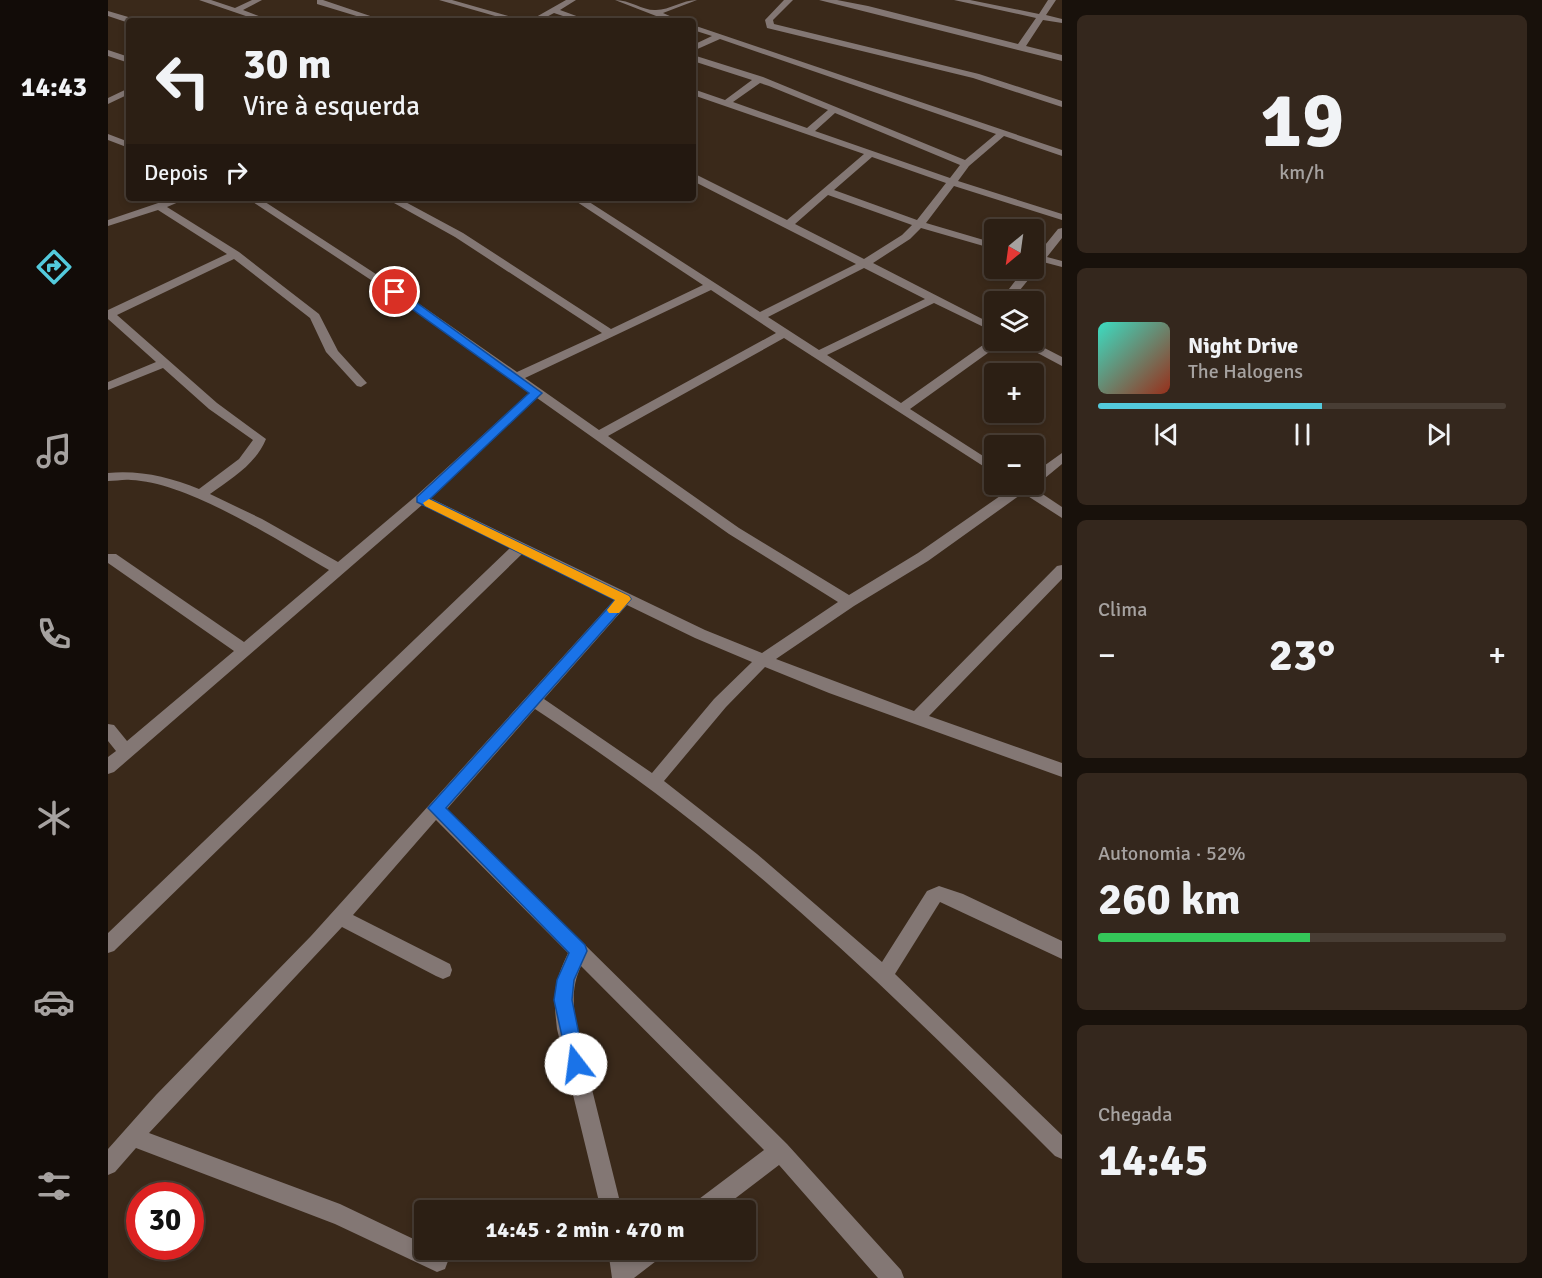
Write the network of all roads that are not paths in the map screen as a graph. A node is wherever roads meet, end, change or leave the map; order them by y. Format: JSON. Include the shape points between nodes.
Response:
{"nodes":[{"id":1,"x":203,"y":0,"type":"edge"},
{"id":2,"x":258,"y":0,"type":"edge"},
{"id":3,"x":443,"y":0,"type":"edge"},
{"id":4,"x":572,"y":0,"type":"edge"},
{"id":5,"x":618,"y":0,"type":"edge"},
{"id":6,"x":693,"y":0,"type":"edge"},
{"id":7,"x":789,"y":0,"type":"edge"},
{"id":8,"x":823,"y":0,"type":"edge"},
{"id":9,"x":958,"y":0,"type":"edge"},
{"id":10,"x":1052,"y":0,"type":"edge"},
{"id":11,"x":320,"y":2,"type":"dead end"},
{"id":12,"x":553,"y":10,"type":"junction"},
{"id":13,"x":236,"y":11,"type":"junction"},
{"id":14,"x":108,"y":13,"type":"edge"},
{"id":15,"x":656,"y":13,"type":"junction"},
{"id":16,"x":1042,"y":17,"type":"junction"},
{"id":17,"x":258,"y":18,"type":"edge"},
{"id":18,"x":371,"y":18,"type":"edge"},
{"id":19,"x":515,"y":18,"type":"edge"},
{"id":20,"x":538,"y":18,"type":"edge"},
{"id":21,"x":577,"y":18,"type":"edge"},
{"id":22,"x":669,"y":18,"type":"edge"},
{"id":23,"x":126,"y":19,"type":"edge"},
{"id":24,"x":1062,"y":21,"type":"edge"},
{"id":25,"x":696,"y":28,"type":"edge"},
{"id":26,"x":720,"y":36,"type":"junction"},
{"id":27,"x":696,"y":47,"type":"edge"},
{"id":28,"x":1020,"y":48,"type":"junction"},
{"id":29,"x":110,"y":55,"type":"edge"},
{"id":30,"x":1062,"y":58,"type":"edge"},
{"id":31,"x":126,"y":59,"type":"edge"},
{"id":32,"x":696,"y":59,"type":"edge"},
{"id":33,"x":760,"y":80,"type":"junction"},
{"id":34,"x":126,"y":92,"type":"edge"},
{"id":35,"x":696,"y":93,"type":"edge"},
{"id":36,"x":705,"y":96,"type":"junction"},
{"id":37,"x":108,"y":101,"type":"edge"},
{"id":38,"x":726,"y":102,"type":"junction"},
{"id":39,"x":696,"y":103,"type":"edge"},
{"id":40,"x":1062,"y":104,"type":"edge"},
{"id":41,"x":834,"y":110,"type":"junction"},
{"id":42,"x":810,"y":130,"type":"junction"},
{"id":43,"x":1004,"y":132,"type":"junction"},
{"id":44,"x":108,"y":137,"type":"edge"},
{"id":45,"x":126,"y":143,"type":"edge"},
{"id":46,"x":108,"y":146,"type":"edge"},
{"id":47,"x":871,"y":153,"type":"junction"},
{"id":48,"x":1062,"y":153,"type":"edge"},
{"id":49,"x":966,"y":164,"type":"junction"},
{"id":50,"x":696,"y":178,"type":"edge"},
{"id":51,"x":953,"y":183,"type":"junction"},
{"id":52,"x":828,"y":192,"type":"junction"},
{"id":53,"x":257,"y":201,"type":"edge"},
{"id":54,"x":396,"y":201,"type":"edge"},
{"id":55,"x":581,"y":201,"type":"edge"},
{"id":56,"x":165,"y":202,"type":"edge"},
{"id":57,"x":1062,"y":217,"type":"edge"},
{"id":58,"x":108,"y":223,"type":"edge"},
{"id":59,"x":789,"y":224,"type":"junction"},
{"id":60,"x":920,"y":224,"type":"junction"},
{"id":61,"x":1062,"y":231,"type":"edge"},
{"id":62,"x":984,"y":243,"type":"edge"},
{"id":63,"x":1044,"y":251,"type":"edge"},
{"id":64,"x":235,"y":254,"type":"junction"},
{"id":65,"x":866,"y":263,"type":"junction"},
{"id":66,"x":1044,"y":263,"type":"edge"},
{"id":67,"x":1062,"y":264,"type":"edge"},
{"id":68,"x":711,"y":286,"type":"junction"},
{"id":69,"x":933,"y":298,"type":"junction"},
{"id":70,"x":108,"y":314,"type":"edge"},
{"id":71,"x":760,"y":317,"type":"junction"},
{"id":72,"x":984,"y":324,"type":"edge"},
{"id":73,"x":610,"y":333,"type":"junction"},
{"id":74,"x":785,"y":333,"type":"junction"},
{"id":75,"x":984,"y":350,"type":"edge"},
{"id":76,"x":1040,"y":351,"type":"edge"},
{"id":77,"x":819,"y":355,"type":"junction"},
{"id":78,"x":1062,"y":362,"type":"edge"},
{"id":79,"x":164,"y":363,"type":"junction"},
{"id":80,"x":517,"y":377,"type":"junction"},
{"id":81,"x":361,"y":383,"type":"dead end"},
{"id":82,"x":108,"y":386,"type":"edge"},
{"id":83,"x":536,"y":393,"type":"junction"},
{"id":84,"x":902,"y":408,"type":"junction"},
{"id":85,"x":599,"y":435,"type":"junction"},
{"id":86,"x":1062,"y":457,"type":"edge"},
{"id":87,"x":984,"y":462,"type":"edge"},
{"id":88,"x":1044,"y":470,"type":"edge"},
{"id":89,"x":108,"y":477,"type":"edge"},
{"id":90,"x":200,"y":495,"type":"junction"},
{"id":91,"x":1010,"y":495,"type":"edge"},
{"id":92,"x":1039,"y":495,"type":"edge"},
{"id":93,"x":421,"y":500,"type":"junction"},
{"id":94,"x":1062,"y":513,"type":"edge"},
{"id":95,"x":520,"y":547,"type":"junction"},
{"id":96,"x":111,"y":558,"type":"dead end"},
{"id":97,"x":338,"y":568,"type":"junction"},
{"id":98,"x":1062,"y":570,"type":"edge"},
{"id":99,"x":624,"y":599,"type":"junction"},
{"id":100,"x":849,"y":602,"type":"junction"},
{"id":101,"x":244,"y":650,"type":"junction"},
{"id":102,"x":763,"y":660,"type":"junction"},
{"id":103,"x":534,"y":700,"type":"junction"},
{"id":104,"x":916,"y":719,"type":"junction"},
{"id":105,"x":108,"y":730,"type":"edge"},
{"id":106,"x":126,"y":751,"type":"junction"},
{"id":107,"x":1059,"y":766,"type":"edge"},
{"id":108,"x":108,"y":767,"type":"edge"},
{"id":109,"x":653,"y":783,"type":"junction"},
{"id":110,"x":436,"y":808,"type":"junction"},
{"id":111,"x":339,"y":917,"type":"junction"},
{"id":112,"x":108,"y":945,"type":"edge"},
{"id":113,"x":1062,"y":950,"type":"edge"},
{"id":114,"x":579,"y":951,"type":"junction"},
{"id":115,"x":443,"y":970,"type":"dead end"},
{"id":116,"x":883,"y":976,"type":"junction"},
{"id":117,"x":133,"y":1137,"type":"junction"},
{"id":118,"x":1062,"y":1149,"type":"edge"},
{"id":119,"x":780,"y":1151,"type":"junction"},
{"id":120,"x":108,"y":1165,"type":"edge"},
{"id":121,"x":609,"y":1200,"type":"edge"},
{"id":122,"x":716,"y":1200,"type":"edge"},
{"id":123,"x":620,"y":1260,"type":"edge"},
{"id":124,"x":640,"y":1260,"type":"edge"},
{"id":125,"x":437,"y":1261,"type":"dead end"},
{"id":126,"x":623,"y":1275,"type":"edge"},
{"id":127,"x":892,"y":1278,"type":"edge"}],
"edges":[{"from":1,"to":13,"type":"street"},
{"from":2,"to":13,"type":"street"},
{"from":3,"to":19,"type":"street","via":[[486,6]]},
{"from":4,"to":12,"type":"street"},
{"from":5,"to":15,"type":"street"},
{"from":6,"to":15,"type":"street"},
{"from":7,"to":40,"type":"street","via":[[769,20],[770,26],[976,76]]},
{"from":8,"to":28,"type":"street","via":[[899,15]]},
{"from":9,"to":16,"type":"street"},
{"from":10,"to":16,"type":"street"},
{"from":11,"to":18,"type":"street"},
{"from":12,"to":20,"type":"street"},
{"from":12,"to":21,"type":"street"},
{"from":13,"to":17,"type":"street"},
{"from":14,"to":23,"type":"street"},
{"from":15,"to":22,"type":"street"},
{"from":16,"to":24,"type":"street"},
{"from":16,"to":28,"type":"street"},
{"from":25,"to":26,"type":"street"},
{"from":26,"to":27,"type":"street"},
{"from":26,"to":43,"type":"street"},
{"from":28,"to":30,"type":"street"},
{"from":29,"to":31,"type":"street"},
{"from":32,"to":33,"type":"street"},
{"from":33,"to":38,"type":"street"},
{"from":33,"to":41,"type":"street"},
{"from":34,"to":37,"type":"street"},
{"from":35,"to":36,"type":"street"},
{"from":36,"to":38,"type":"street"},
{"from":36,"to":39,"type":"street"},
{"from":38,"to":42,"type":"street"},
{"from":41,"to":42,"type":"street"},
{"from":41,"to":49,"type":"street"},
{"from":42,"to":47,"type":"street"},
{"from":43,"to":48,"type":"street"},
{"from":43,"to":49,"type":"street"},
{"from":44,"to":45,"type":"street"},
{"from":45,"to":46,"type":"street"},
{"from":47,"to":51,"type":"street"},
{"from":47,"to":52,"type":"street"},
{"from":49,"to":51,"type":"street"},
{"from":50,"to":59,"type":"street"},
{"from":51,"to":57,"type":"street"},
{"from":51,"to":60,"type":"street"},
{"from":52,"to":59,"type":"street"},
{"from":52,"to":60,"type":"street"},
{"from":53,"to":80,"type":"street"},
{"from":54,"to":73,"type":"street","via":[[459,235]]},
{"from":55,"to":68,"type":"street"},
{"from":56,"to":58,"type":"street"},
{"from":56,"to":64,"type":"street"},
{"from":59,"to":65,"type":"street"},
{"from":60,"to":62,"type":"street"},
{"from":60,"to":65,"type":"street"},
{"from":61,"to":63,"type":"street"},
{"from":64,"to":70,"type":"street"},
{"from":64,"to":81,"type":"street","via":[[315,316],[338,359]]},
{"from":65,"to":69,"type":"street"},
{"from":65,"to":71,"type":"street"},
{"from":66,"to":67,"type":"street"},
{"from":68,"to":71,"type":"street"},
{"from":68,"to":73,"type":"street"},
{"from":69,"to":72,"type":"street"},
{"from":69,"to":77,"type":"street"},
{"from":70,"to":79,"type":"street"},
{"from":71,"to":74,"type":"street"},
{"from":73,"to":80,"type":"street"},
{"from":74,"to":77,"type":"street"},
{"from":74,"to":85,"type":"street"},
{"from":75,"to":84,"type":"street"},
{"from":76,"to":78,"type":"street"},
{"from":77,"to":84,"type":"street"},
{"from":79,"to":82,"type":"street"},
{"from":79,"to":90,"type":"street","via":[[260,440],[247,459]]},
{"from":80,"to":83,"type":"street"},
{"from":83,"to":85,"type":"street"},
{"from":83,"to":93,"type":"street"},
{"from":84,"to":87,"type":"street"},
{"from":85,"to":100,"type":"street","via":[[742,536]]},
{"from":86,"to":88,"type":"street"},
{"from":89,"to":90,"type":"street","via":[[142,475]]},
{"from":90,"to":97,"type":"street"},
{"from":91,"to":100,"type":"street","via":[[923,557]]},
{"from":92,"to":94,"type":"street"},
{"from":93,"to":95,"type":"street"},
{"from":93,"to":97,"type":"street"},
{"from":95,"to":99,"type":"street"},
{"from":95,"to":112,"type":"street"},
{"from":96,"to":101,"type":"street"},
{"from":97,"to":101,"type":"street"},
{"from":98,"to":104,"type":"street"},
{"from":99,"to":102,"type":"street"},
{"from":99,"to":103,"type":"street"},
{"from":100,"to":102,"type":"street"},
{"from":101,"to":106,"type":"street"},
{"from":102,"to":104,"type":"street"},
{"from":102,"to":109,"type":"street","via":[[720,703]]},
{"from":103,"to":109,"type":"street"},
{"from":103,"to":110,"type":"street"},
{"from":104,"to":107,"type":"street"},
{"from":105,"to":106,"type":"street"},
{"from":106,"to":108,"type":"street"},
{"from":109,"to":116,"type":"street","via":[[759,866]]},
{"from":110,"to":111,"type":"street"},
{"from":110,"to":114,"type":"street"},
{"from":111,"to":115,"type":"street"},
{"from":111,"to":117,"type":"street"},
{"from":113,"to":116,"type":"street","via":[[939,894],[933,897]]},
{"from":114,"to":119,"type":"street"},
{"from":114,"to":121,"type":"street","via":[[565,980],[563,1000]]},
{"from":116,"to":118,"type":"street"},
{"from":117,"to":120,"type":"street"},
{"from":117,"to":125,"type":"street","via":[[340,1215]]},
{"from":119,"to":122,"type":"street"},
{"from":119,"to":127,"type":"street"},
{"from":123,"to":126,"type":"street"},
{"from":124,"to":126,"type":"street"}]}
